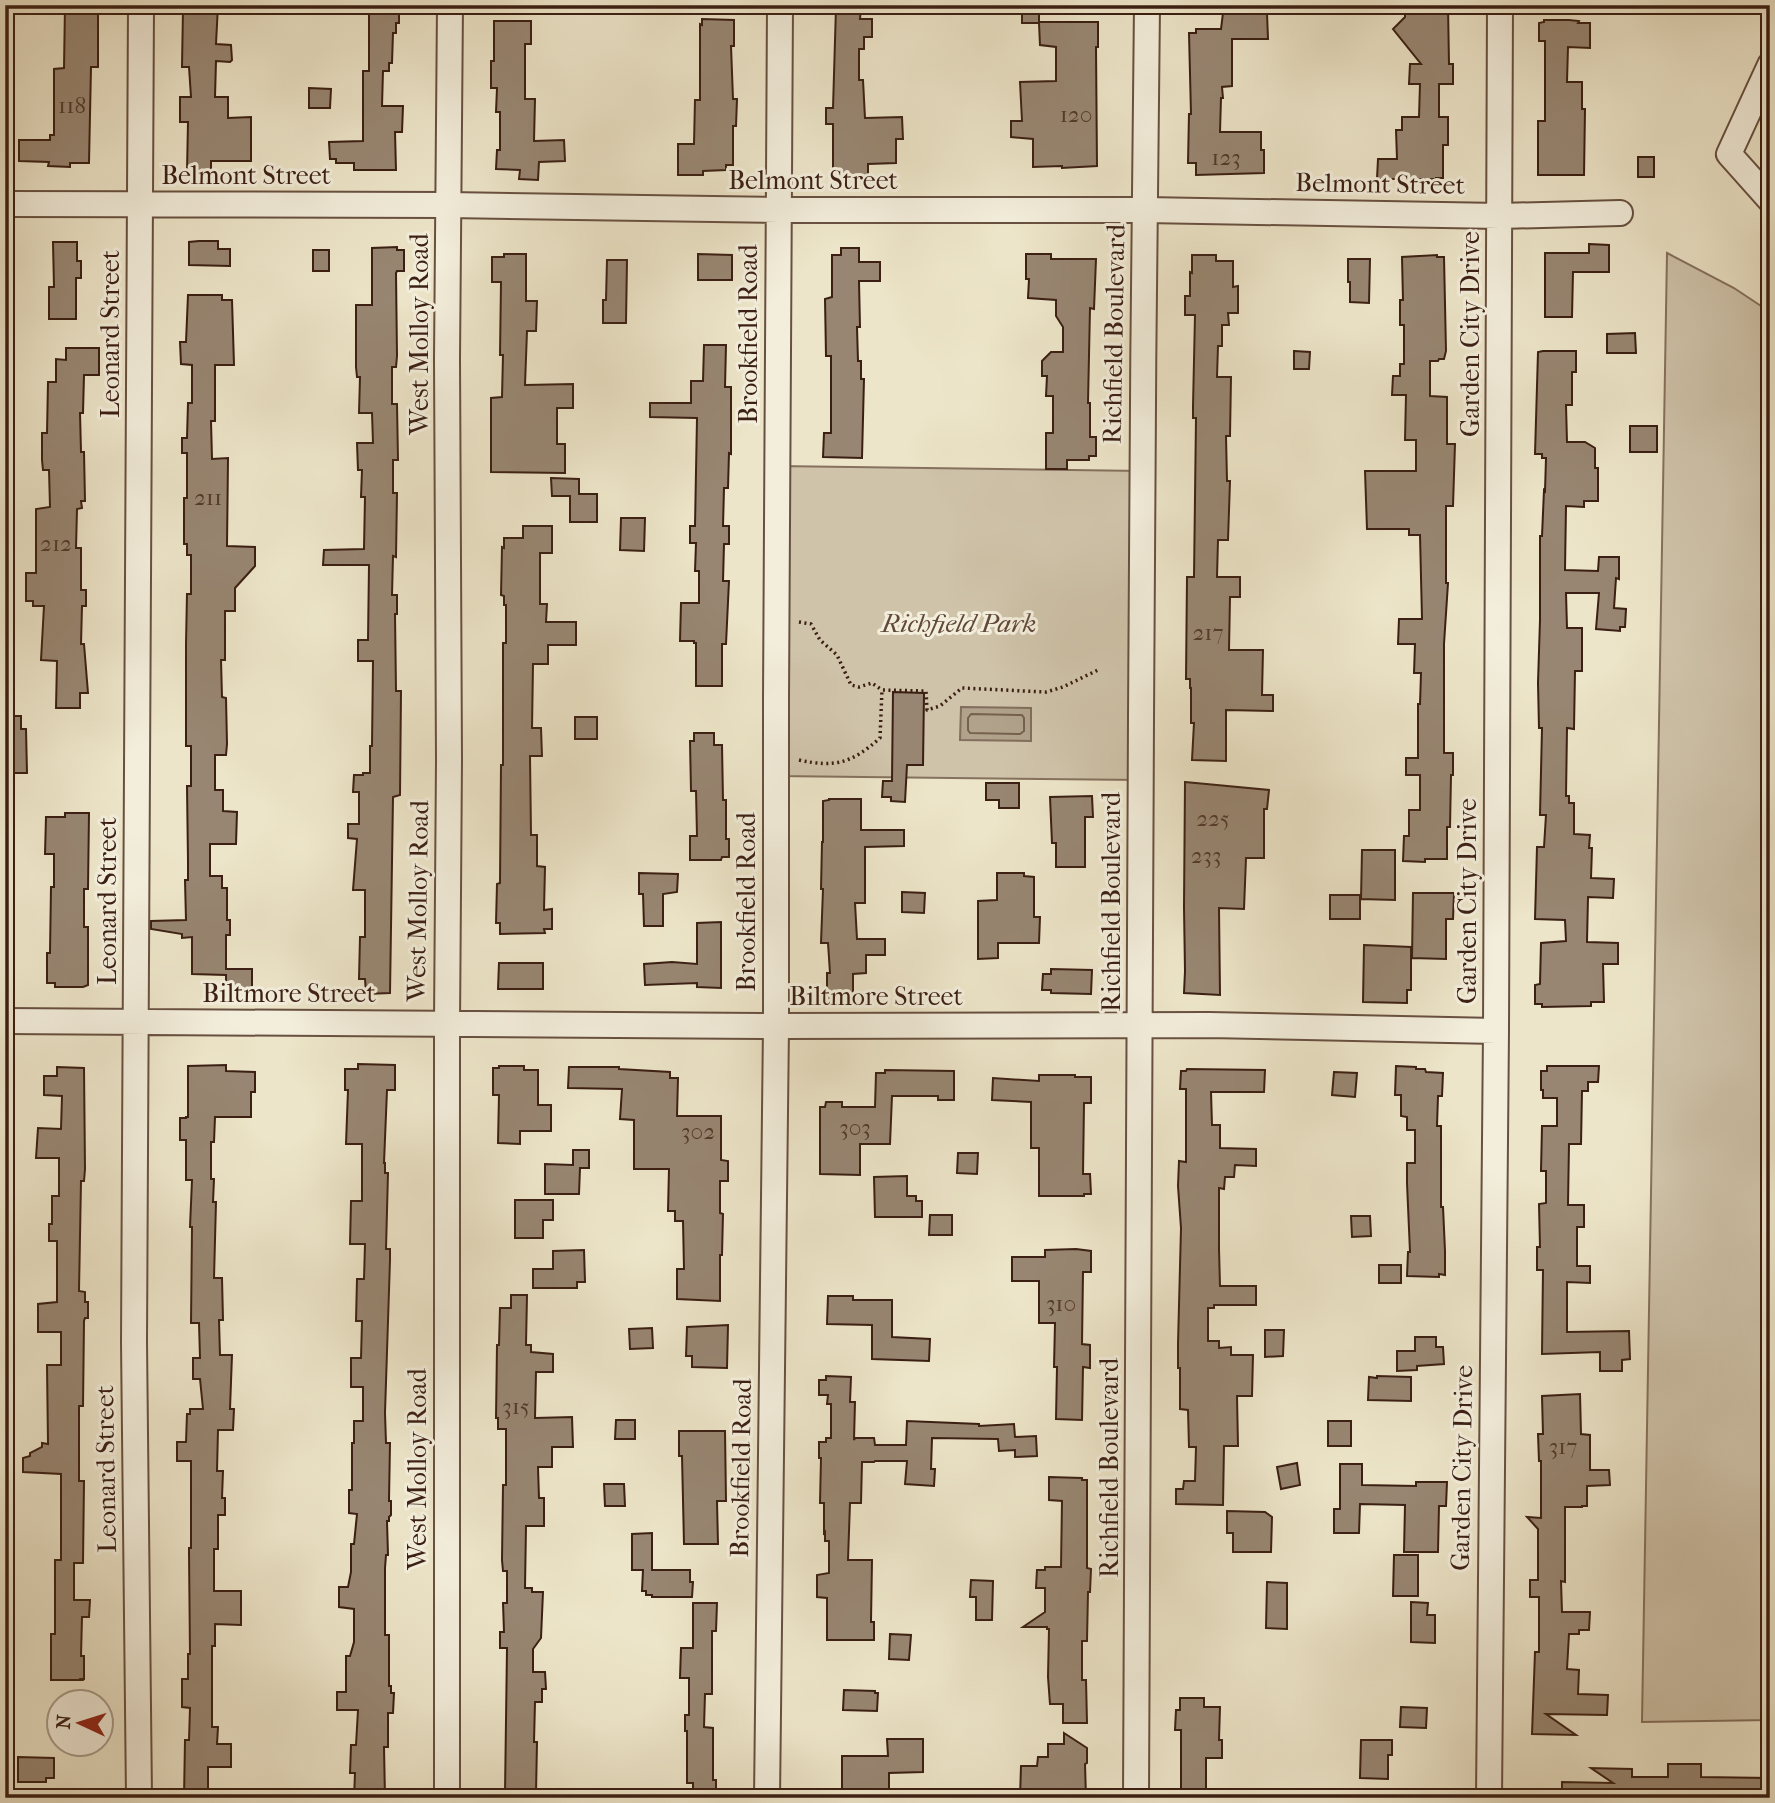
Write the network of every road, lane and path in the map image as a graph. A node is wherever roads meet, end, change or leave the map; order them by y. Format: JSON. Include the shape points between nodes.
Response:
{"nodes":[{"id":1,"x":141,"y":5,"type":"edge"},
{"id":2,"x":450,"y":5,"type":"edge"},
{"id":3,"x":780,"y":5,"type":"edge"},
{"id":4,"x":1147,"y":5,"type":"edge"},
{"id":5,"x":1500,"y":5,"type":"edge"},
{"id":6,"x":1768,"y":74,"type":"edge"},
{"id":7,"x":1770,"y":200,"type":"edge"},
{"id":8,"x":5,"y":204,"type":"edge"},
{"id":9,"x":141,"y":204,"type":"junction"},
{"id":10,"x":449,"y":205,"type":"junction"},
{"id":11,"x":779,"y":210,"type":"junction"},
{"id":12,"x":1145,"y":210,"type":"junction"},
{"id":13,"x":1620,"y":213,"type":"dead end"},
{"id":14,"x":1500,"y":216,"type":"junction"},
{"id":15,"x":776,"y":619,"type":"junction"},
{"id":16,"x":1100,"y":669,"type":"dead end"},
{"id":17,"x":882,"y":690,"type":"junction"},
{"id":18,"x":776,"y":759,"type":"junction"},
{"id":19,"x":5,"y":1021,"type":"edge"},
{"id":20,"x":136,"y":1022,"type":"junction"},
{"id":21,"x":447,"y":1024,"type":"junction"},
{"id":22,"x":776,"y":1026,"type":"junction"},
{"id":23,"x":1141,"y":1026,"type":"junction"},
{"id":24,"x":1496,"y":1031,"type":"junction"},
{"id":25,"x":139,"y":1798,"type":"edge"},
{"id":26,"x":447,"y":1798,"type":"edge"},
{"id":27,"x":767,"y":1798,"type":"edge"},
{"id":28,"x":1136,"y":1798,"type":"edge"},
{"id":29,"x":1489,"y":1798,"type":"edge"}],
"edges":[{"from":1,"to":9,"type":"street","name":"Leonard Street"},
{"from":2,"to":10,"type":"street","name":"West Molloy Road"},
{"from":3,"to":11,"type":"street","name":"Brookfield Road"},
{"from":4,"to":12,"type":"street","name":"Richfield Boulevard"},
{"from":5,"to":14,"type":"street","name":"Garden City Drive"},
{"from":6,"to":7,"type":"street","via":[[1729,154]]},
{"from":8,"to":9,"type":"street","name":"Belmont Street"},
{"from":9,"to":10,"type":"street","name":"Belmont Street"},
{"from":9,"to":20,"type":"street","name":"Leonard Street"},
{"from":10,"to":11,"type":"street","name":"Belmont Street"},
{"from":10,"to":21,"type":"street","name":"West Molloy Road"},
{"from":11,"to":12,"type":"street","name":"Belmont Street"},
{"from":11,"to":15,"type":"street","name":"Brookfield Road"},
{"from":12,"to":14,"type":"street","name":"Belmont Street"},
{"from":12,"to":23,"type":"street","name":"Richfield Boulevard"},
{"from":13,"to":14,"type":"street","name":"Belmont Street"},
{"from":14,"to":24,"type":"street","name":"Garden City Drive"},
{"from":15,"to":17,"type":"path","via":[[811,624],[837,655],[851,685],[872,683]]},
{"from":15,"to":18,"type":"street","name":"Brookfield Road"},
{"from":16,"to":17,"type":"path","via":[[1046,692],[962,688],[940,706],[927,710],[926,691]]},
{"from":17,"to":18,"type":"path","via":[[880,738],[858,756],[820,765]]},
{"from":18,"to":22,"type":"street","name":"Brookfield Road"},
{"from":19,"to":20,"type":"street","name":"Biltmore Street"},
{"from":20,"to":21,"type":"street","name":"Biltmore Street"},
{"from":20,"to":25,"type":"street","name":"Leonard Street"},
{"from":21,"to":22,"type":"street","name":"Biltmore Street"},
{"from":21,"to":26,"type":"street","name":"West Molloy Road"},
{"from":22,"to":23,"type":"street","name":"Biltmore Street"},
{"from":22,"to":27,"type":"street","name":"Brookfield Road"},
{"from":23,"to":24,"type":"street","name":"Biltmore Street"},
{"from":23,"to":28,"type":"street","name":"Richfield Boulevard"},
{"from":24,"to":29,"type":"street","name":"Garden City Drive"}]}
